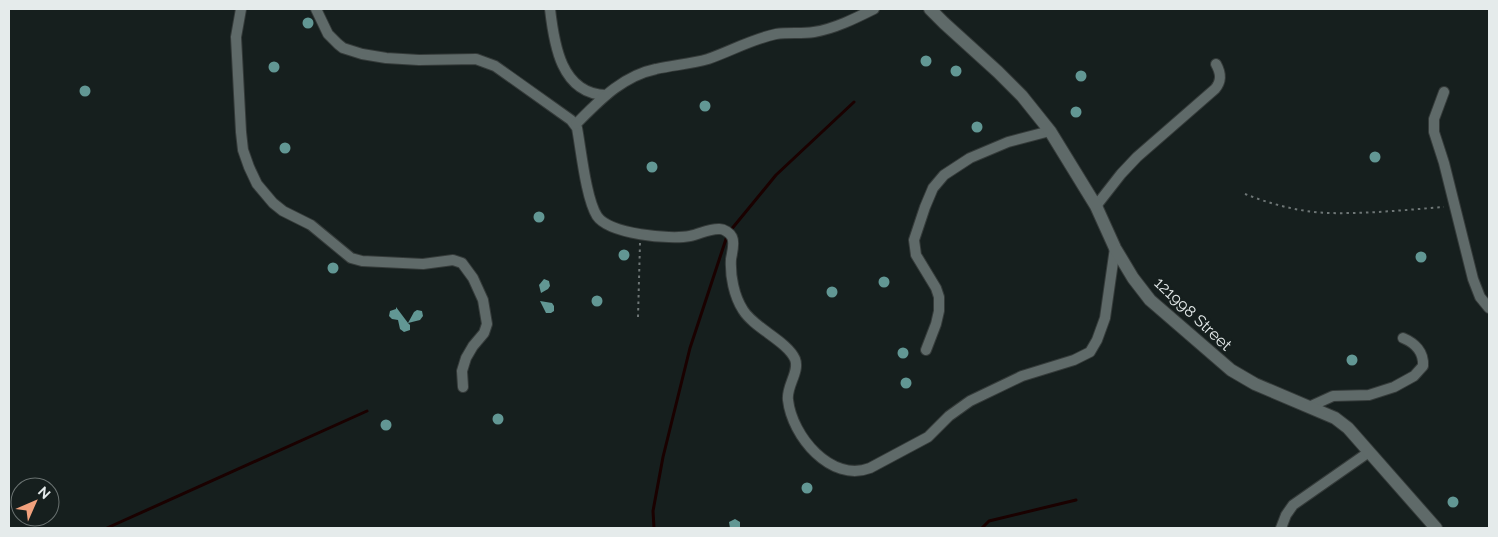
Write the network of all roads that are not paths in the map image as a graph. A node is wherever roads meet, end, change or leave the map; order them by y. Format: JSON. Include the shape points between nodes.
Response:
{"nodes":[{"id":1,"x":241,"y":9,"type":"edge"},
{"id":2,"x":316,"y":9,"type":"edge"},
{"id":3,"x":550,"y":9,"type":"edge"},
{"id":4,"x":874,"y":9,"type":"edge"},
{"id":5,"x":930,"y":9,"type":"edge"},
{"id":6,"x":1216,"y":64,"type":"dead end"},
{"id":7,"x":1444,"y":92,"type":"dead end"},
{"id":8,"x":606,"y":95,"type":"junction"},
{"id":9,"x":576,"y":124,"type":"junction"},
{"id":10,"x":1050,"y":131,"type":"junction"},
{"id":11,"x":1096,"y":206,"type":"junction"},
{"id":12,"x":1115,"y":248,"type":"junction"},
{"id":13,"x":1489,"y":308,"type":"edge"},
{"id":14,"x":1403,"y":338,"type":"dead end"},
{"id":15,"x":926,"y":350,"type":"dead end"},
{"id":16,"x":463,"y":386,"type":"dead end"},
{"id":17,"x":1311,"y":406,"type":"junction"},
{"id":18,"x":1369,"y":452,"type":"junction"},
{"id":19,"x":1281,"y":528,"type":"edge"},
{"id":20,"x":1436,"y":528,"type":"edge"}],
"edges":[{"from":1,"to":16,"type":"street","via":[[236,37],[241,132],[243,150],[257,184],[273,203],[311,226],[351,258],[423,264],[453,260],[462,264],[483,300],[487,324],[466,358],[462,371]]},
{"from":2,"to":9,"type":"street","via":[[328,34],[343,48],[386,58],[476,59],[495,66]]},
{"from":3,"to":8,"type":"street","via":[[553,36],[568,74],[591,94]]},
{"from":4,"to":8,"type":"street","via":[[823,30],[777,34],[691,64],[654,69],[623,82]]},
{"from":5,"to":10,"type":"street","name":"121998 Street","via":[[1010,84]]},
{"from":6,"to":11,"type":"street","via":[[1221,76],[1215,89],[1137,157]]},
{"from":7,"to":13,"type":"street","via":[[1433,126],[1476,287]]},
{"from":8,"to":9,"type":"street"},
{"from":9,"to":12,"type":"street","via":[[591,202],[602,222],[613,228],[640,233],[679,237],[720,229],[732,236],[731,274],[743,310],[796,362],[788,398],[798,430],[818,455],[839,468],[855,471],[870,468],[928,437],[970,401],[1022,376],[1090,352],[1098,340],[1104,318]]},
{"from":10,"to":11,"type":"street","name":"121998 Street"},
{"from":10,"to":15,"type":"street","via":[[1008,142],[970,158],[944,175],[933,188],[914,240],[916,255],[939,297],[936,324]]},
{"from":11,"to":12,"type":"street","name":"121998 Street"},
{"from":12,"to":17,"type":"street","name":"121998 Street","via":[[1150,300],[1231,370],[1255,384]]},
{"from":14,"to":17,"type":"street","via":[[1414,344],[1422,355],[1423,366],[1414,376],[1369,395],[1333,396]]},
{"from":17,"to":18,"type":"street","name":"121998 Street","via":[[1348,428]]},
{"from":18,"to":19,"type":"street","via":[[1293,506]]},
{"from":18,"to":20,"type":"street","name":"121998 Street"}]}
